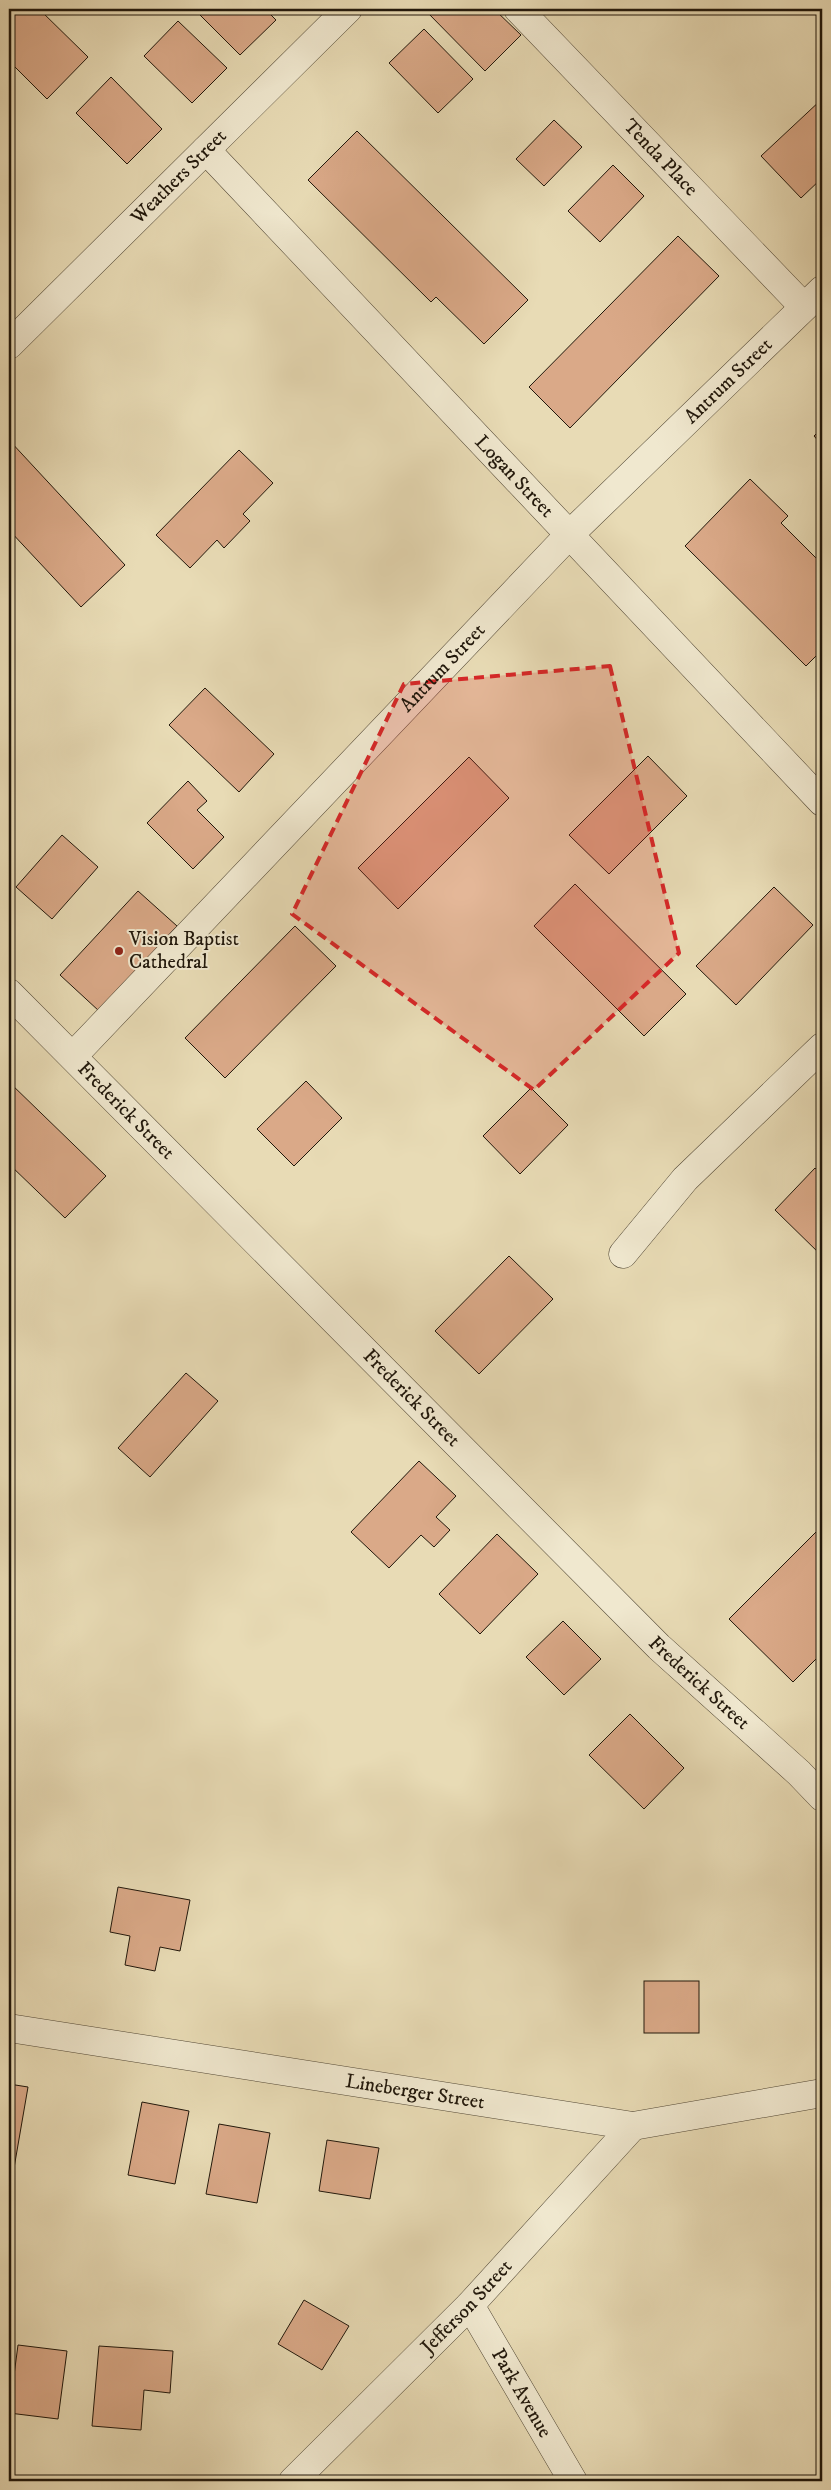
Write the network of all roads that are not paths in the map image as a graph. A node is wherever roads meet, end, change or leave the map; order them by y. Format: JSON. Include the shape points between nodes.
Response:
{"nodes":[{"id":1,"x":348,"y":9,"type":"edge"},
{"id":2,"x":518,"y":9,"type":"edge"},
{"id":3,"x":206,"y":150,"type":"junction"},
{"id":4,"x":813,"y":299,"type":"edge"},
{"id":5,"x":9,"y":345,"type":"edge"},
{"id":6,"x":570,"y":535,"type":"junction"},
{"id":7,"x":822,"y":802,"type":"edge"},
{"id":8,"x":9,"y":993,"type":"edge"},
{"id":9,"x":822,"y":1047,"type":"edge"},
{"id":10,"x":73,"y":1056,"type":"junction"},
{"id":11,"x":623,"y":1254,"type":"dead end"},
{"id":12,"x":822,"y":1795,"type":"edge"},
{"id":13,"x":9,"y":2028,"type":"edge"},
{"id":14,"x":822,"y":2093,"type":"edge"},
{"id":15,"x":634,"y":2126,"type":"junction"},
{"id":16,"x":470,"y":2305,"type":"junction"},
{"id":17,"x":293,"y":2481,"type":"edge"},
{"id":18,"x":573,"y":2481,"type":"edge"}],
"edges":[{"from":1,"to":3,"type":"street","name":"Weathers Street"},
{"from":2,"to":4,"type":"street","name":"Tenda Place"},
{"from":3,"to":5,"type":"street","name":"Weathers Street"},
{"from":3,"to":6,"type":"street","name":"Logan Street"},
{"from":4,"to":6,"type":"street","name":"Antrum Street"},
{"from":6,"to":7,"type":"street","name":"Logan Street"},
{"from":6,"to":10,"type":"street","name":"Antrum Street"},
{"from":8,"to":10,"type":"street","name":"Frederick Street"},
{"from":9,"to":11,"type":"street","via":[[685,1179]]},
{"from":10,"to":12,"type":"street","name":"Frederick Street","via":[[659,1647]]},
{"from":13,"to":15,"type":"street","name":"Lineberger Street"},
{"from":14,"to":15,"type":"street","name":"Lineberger Street"},
{"from":15,"to":16,"type":"street","name":"Jefferson Street"},
{"from":16,"to":17,"type":"street","name":"Jefferson Street"},
{"from":16,"to":18,"type":"street","name":"Park Avenue"}]}
